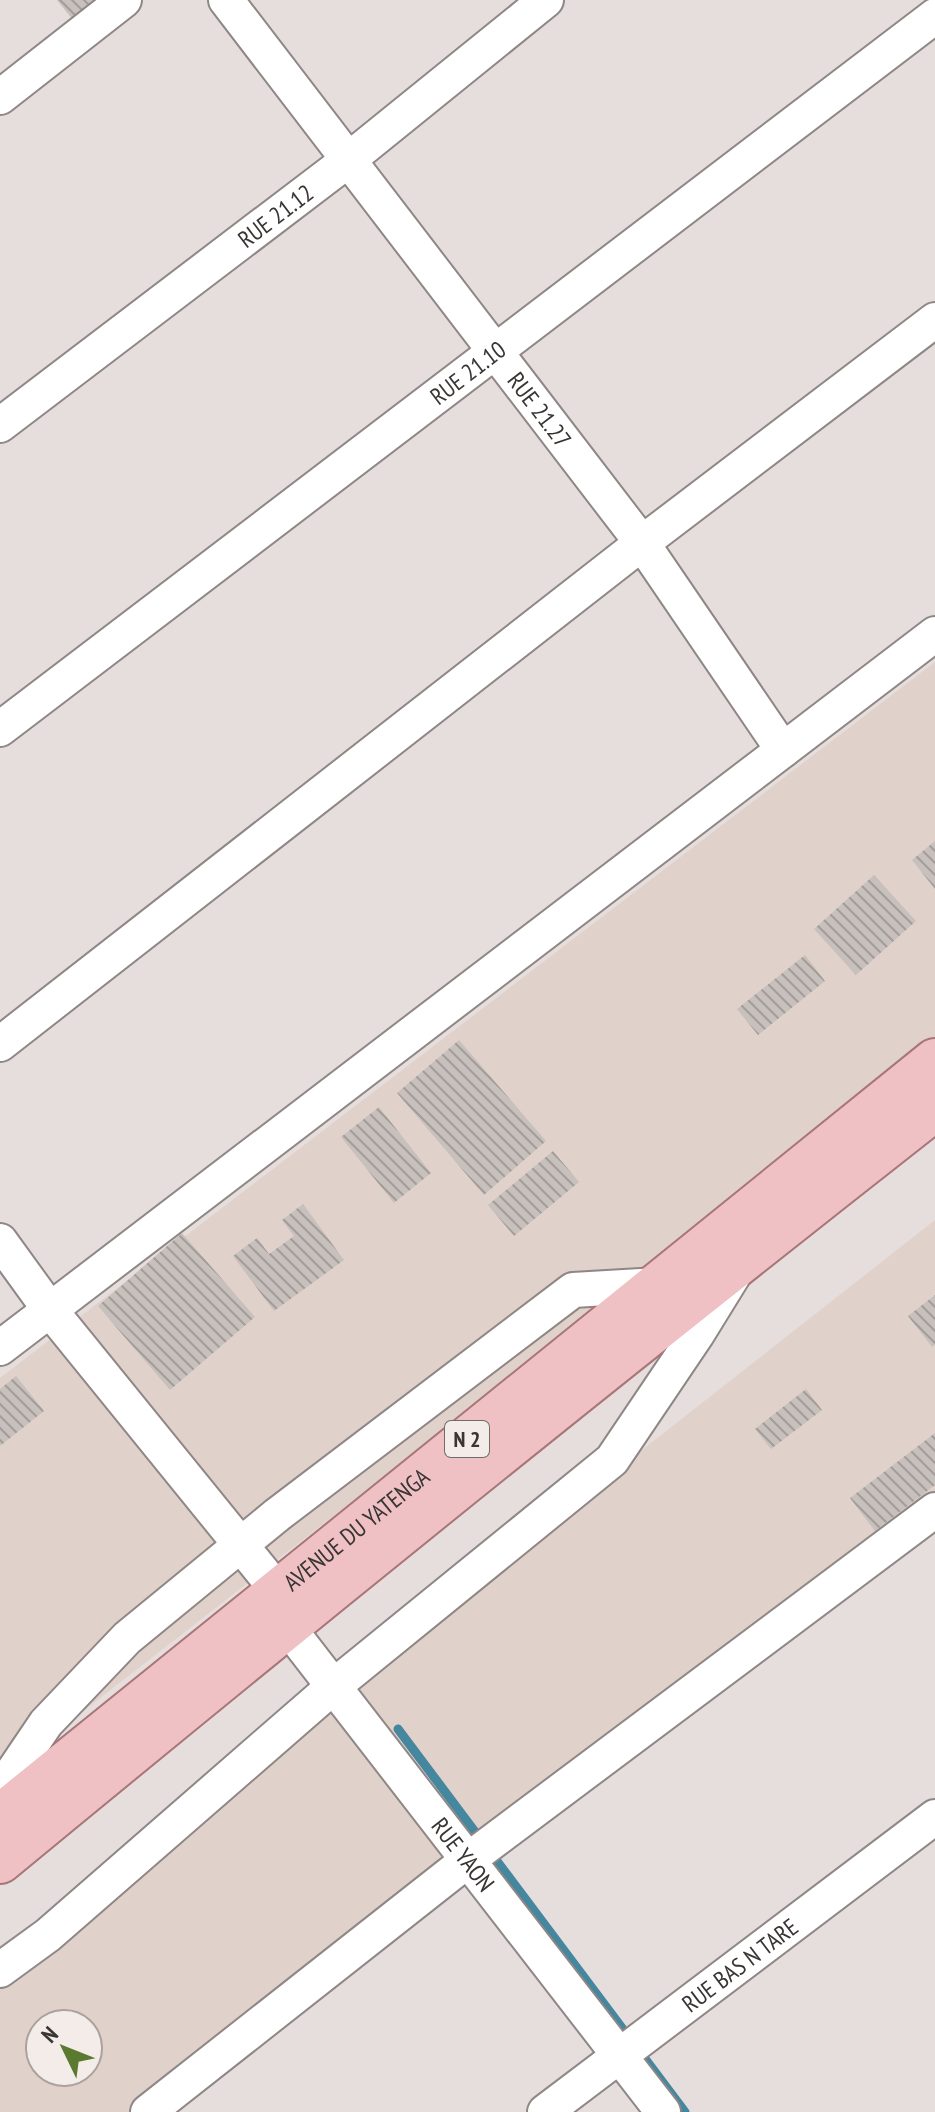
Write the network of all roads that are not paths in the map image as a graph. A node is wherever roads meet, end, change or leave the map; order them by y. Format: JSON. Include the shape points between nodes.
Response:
{"nodes":[{"id":1,"x":124,"y":0,"type":"edge"},
{"id":2,"x":226,"y":0,"type":"edge"},
{"id":3,"x":546,"y":0,"type":"edge"},
{"id":4,"x":935,"y":16,"type":"edge"},
{"id":5,"x":0,"y":97,"type":"edge"},
{"id":6,"x":347,"y":161,"type":"junction"},
{"id":7,"x":935,"y":320,"type":"edge"},
{"id":8,"x":495,"y":351,"type":"junction"},
{"id":9,"x":0,"y":425,"type":"edge"},
{"id":10,"x":642,"y":543,"type":"junction"},
{"id":11,"x":935,"y":634,"type":"edge"},
{"id":12,"x":0,"y":729,"type":"edge"},
{"id":13,"x":783,"y":750,"type":"junction"},
{"id":14,"x":0,"y":1044,"type":"edge"},
{"id":15,"x":935,"y":1061,"type":"edge"},
{"id":16,"x":935,"y":1108,"type":"edge"},
{"id":17,"x":0,"y":1241,"type":"edge"},
{"id":18,"x":743,"y":1259,"type":"junction"},
{"id":19,"x":658,"y":1285,"type":"junction"},
{"id":20,"x":50,"y":1310,"type":"junction"},
{"id":21,"x":0,"y":1348,"type":"edge"},
{"id":22,"x":935,"y":1510,"type":"edge"},
{"id":23,"x":240,"y":1545,"type":"junction"},
{"id":24,"x":282,"y":1608,"type":"junction"},
{"id":25,"x":334,"y":1686,"type":"junction"},
{"id":26,"x":0,"y":1791,"type":"edge"},
{"id":27,"x":0,"y":1817,"type":"edge"},
{"id":28,"x":935,"y":1817,"type":"edge"},
{"id":29,"x":468,"y":1860,"type":"junction"},
{"id":30,"x":0,"y":1861,"type":"edge"},
{"id":31,"x":0,"y":1970,"type":"edge"},
{"id":32,"x":619,"y":2054,"type":"junction"},
{"id":33,"x":148,"y":2112,"type":"edge"},
{"id":34,"x":545,"y":2112,"type":"edge"},
{"id":35,"x":663,"y":2112,"type":"edge"}],
"edges":[{"from":1,"to":5,"type":"street"},
{"from":2,"to":6,"type":"street","name":"RUE 21.27"},
{"from":3,"to":6,"type":"street","name":"RUE 21.12"},
{"from":4,"to":8,"type":"street","name":"RUE 21.10"},
{"from":6,"to":8,"type":"street","name":"RUE 21.27"},
{"from":6,"to":9,"type":"street","name":"RUE 21.12"},
{"from":7,"to":10,"type":"street"},
{"from":8,"to":10,"type":"street","name":"RUE 21.27"},
{"from":8,"to":12,"type":"street","name":"RUE 21.10"},
{"from":10,"to":13,"type":"street","name":"RUE 21.27"},
{"from":10,"to":14,"type":"street"},
{"from":11,"to":13,"type":"street"},
{"from":13,"to":20,"type":"street"},
{"from":15,"to":19,"type":"main road","name":"AVENUE DU YATENGA","number":"N 2"},
{"from":16,"to":18,"type":"main road","name":"AVENUE DU YATENGA","number":"N 2"},
{"from":17,"to":20,"type":"street","name":"RUE YAON"},
{"from":18,"to":24,"type":"main road","name":"AVENUE DU YATENGA","number":"N 2"},
{"from":18,"to":25,"type":"street","via":[[612,1460]]},
{"from":19,"to":23,"type":"street","via":[[573,1290]]},
{"from":19,"to":24,"type":"main road","name":"AVENUE DU YATENGA","number":"N 2"},
{"from":20,"to":21,"type":"street"},
{"from":20,"to":23,"type":"street","name":"RUE YAON"},
{"from":22,"to":29,"type":"street"},
{"from":23,"to":24,"type":"street","name":"RUE YAON"},
{"from":23,"to":26,"type":"street","via":[[127,1638],[46,1723]]},
{"from":24,"to":25,"type":"street","name":"RUE YAON"},
{"from":24,"to":27,"type":"main road","name":"AVENUE DU YATENGA","number":"N 2"},
{"from":24,"to":30,"type":"main road","name":"AVENUE DU YATENGA","number":"N 2"},
{"from":25,"to":29,"type":"street","name":"RUE YAON"},
{"from":25,"to":31,"type":"street","via":[[48,1935]]},
{"from":28,"to":32,"type":"street","name":"RUE BAS N TARE"},
{"from":29,"to":32,"type":"street","name":"RUE YAON"},
{"from":29,"to":33,"type":"street"},
{"from":32,"to":34,"type":"street","name":"RUE BAS N TARE"},
{"from":32,"to":35,"type":"street","name":"RUE YAON"}]}
